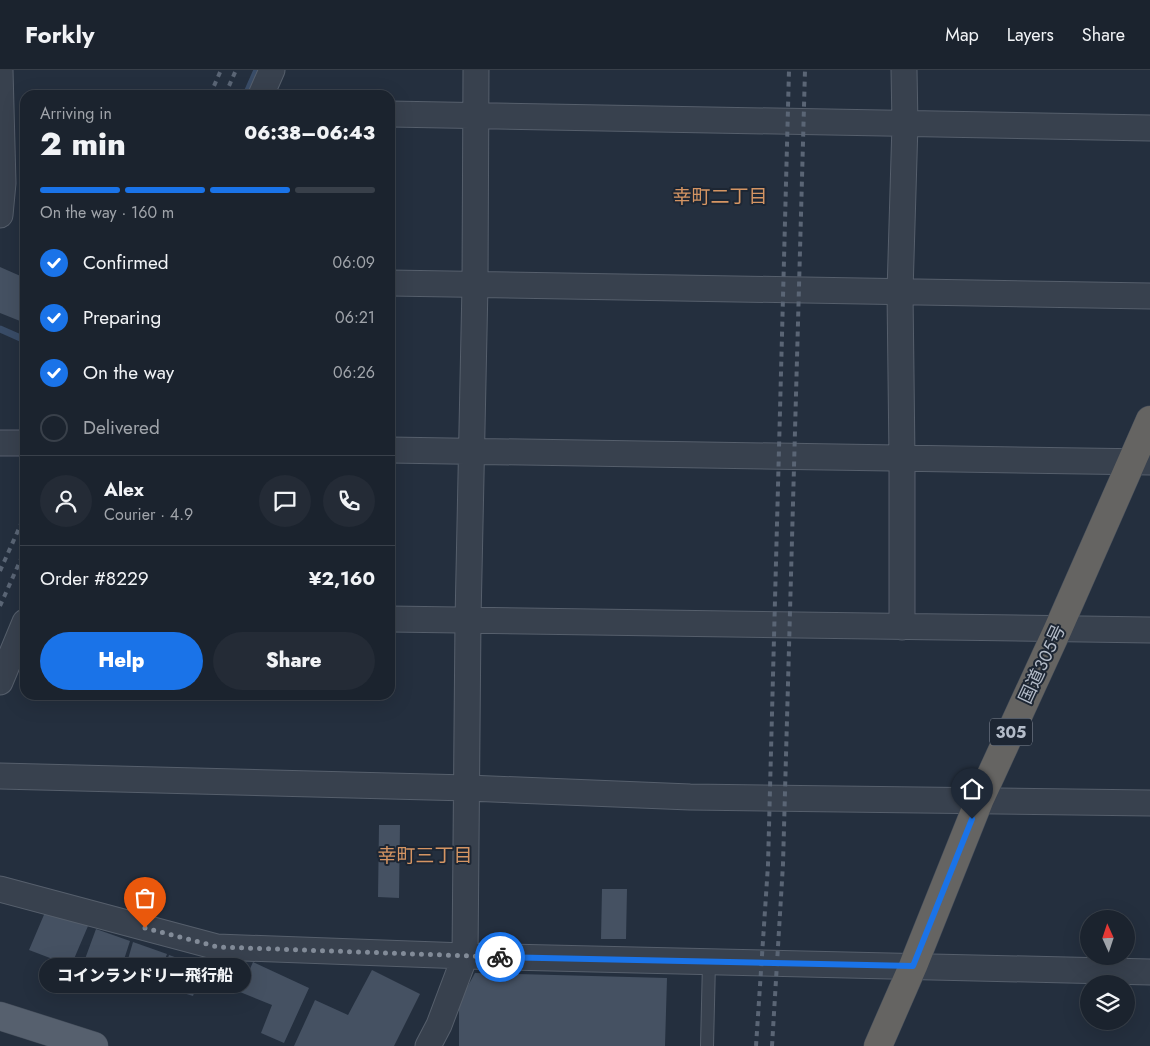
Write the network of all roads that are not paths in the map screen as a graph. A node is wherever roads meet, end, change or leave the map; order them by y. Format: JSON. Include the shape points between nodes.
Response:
{"nodes":[{"id":1,"x":0,"y":70,"type":"edge"},
{"id":2,"x":272,"y":70,"type":"edge"},
{"id":3,"x":476,"y":70,"type":"edge"},
{"id":4,"x":904,"y":70,"type":"edge"},
{"id":5,"x":263,"y":90,"type":"edge"},
{"id":6,"x":395,"y":114,"type":"edge"},
{"id":7,"x":476,"y":116,"type":"junction"},
{"id":8,"x":905,"y":124,"type":"junction"},
{"id":9,"x":1150,"y":128,"type":"edge"},
{"id":10,"x":0,"y":215,"type":"edge"},
{"id":11,"x":395,"y":283,"type":"edge"},
{"id":12,"x":475,"y":285,"type":"junction"},
{"id":13,"x":900,"y":292,"type":"junction"},
{"id":14,"x":1150,"y":296,"type":"edge"},
{"id":15,"x":1150,"y":420,"type":"edge"},
{"id":16,"x":0,"y":443,"type":"edge"},
{"id":17,"x":20,"y":443,"type":"edge"},
{"id":18,"x":395,"y":450,"type":"edge"},
{"id":19,"x":471,"y":452,"type":"junction"},
{"id":20,"x":902,"y":459,"type":"junction"},
{"id":21,"x":1141,"y":462,"type":"edge"},
{"id":22,"x":395,"y":619,"type":"edge"},
{"id":23,"x":468,"y":620,"type":"junction"},
{"id":24,"x":902,"y":627,"type":"junction"},
{"id":25,"x":1058,"y":630,"type":"junction"},
{"id":26,"x":1150,"y":630,"type":"edge"},
{"id":27,"x":20,"y":634,"type":"edge"},
{"id":28,"x":0,"y":682,"type":"edge"},
{"id":29,"x":0,"y":776,"type":"edge"},
{"id":30,"x":468,"y":788,"type":"junction"},
{"id":31,"x":979,"y":801,"type":"junction"},
{"id":32,"x":1150,"y":803,"type":"edge"},
{"id":33,"x":0,"y":889,"type":"edge"},
{"id":34,"x":466,"y":956,"type":"junction"},
{"id":35,"x":709,"y":962,"type":"junction"},
{"id":36,"x":913,"y":966,"type":"junction"},
{"id":37,"x":1150,"y":972,"type":"edge"},
{"id":38,"x":0,"y":1016,"type":"edge"},
{"id":39,"x":94,"y":1046,"type":"edge"},
{"id":40,"x":428,"y":1046,"type":"edge"},
{"id":41,"x":707,"y":1046,"type":"edge"},
{"id":42,"x":878,"y":1046,"type":"edge"}],
"edges":[{"from":1,"to":10,"type":"street","via":[[3,183]]},
{"from":2,"to":5,"type":"street"},
{"from":3,"to":7,"type":"street"},
{"from":4,"to":8,"type":"street"},
{"from":6,"to":7,"type":"street"},
{"from":7,"to":8,"type":"street"},
{"from":7,"to":12,"type":"street"},
{"from":8,"to":9,"type":"street"},
{"from":8,"to":13,"type":"street"},
{"from":11,"to":12,"type":"street"},
{"from":12,"to":13,"type":"street"},
{"from":12,"to":19,"type":"street"},
{"from":13,"to":14,"type":"street"},
{"from":13,"to":20,"type":"street"},
{"from":15,"to":21,"type":"highway","name":"国道305号","number":"305"},
{"from":16,"to":17,"type":"street"},
{"from":18,"to":19,"type":"street"},
{"from":19,"to":20,"type":"street"},
{"from":19,"to":23,"type":"street"},
{"from":20,"to":21,"type":"street"},
{"from":20,"to":24,"type":"street"},
{"from":21,"to":25,"type":"highway","name":"国道305号","number":"305"},
{"from":22,"to":23,"type":"street"},
{"from":23,"to":24,"type":"street"},
{"from":23,"to":30,"type":"street"},
{"from":24,"to":25,"type":"street"},
{"from":25,"to":26,"type":"street"},
{"from":25,"to":31,"type":"highway","name":"国道305号","number":"305"},
{"from":27,"to":28,"type":"street"},
{"from":29,"to":30,"type":"street"},
{"from":30,"to":31,"type":"street","via":[[690,797]]},
{"from":30,"to":34,"type":"street"},
{"from":31,"to":32,"type":"street"},
{"from":31,"to":36,"type":"highway","name":"国道305号","number":"305"},
{"from":33,"to":34,"type":"street","via":[[218,947]]},
{"from":34,"to":35,"type":"street"},
{"from":34,"to":40,"type":"street"},
{"from":35,"to":36,"type":"street"},
{"from":35,"to":41,"type":"lane"},
{"from":36,"to":37,"type":"street"},
{"from":36,"to":42,"type":"highway","name":"国道305号","number":"305"},
{"from":38,"to":39,"type":"main road"}]}
